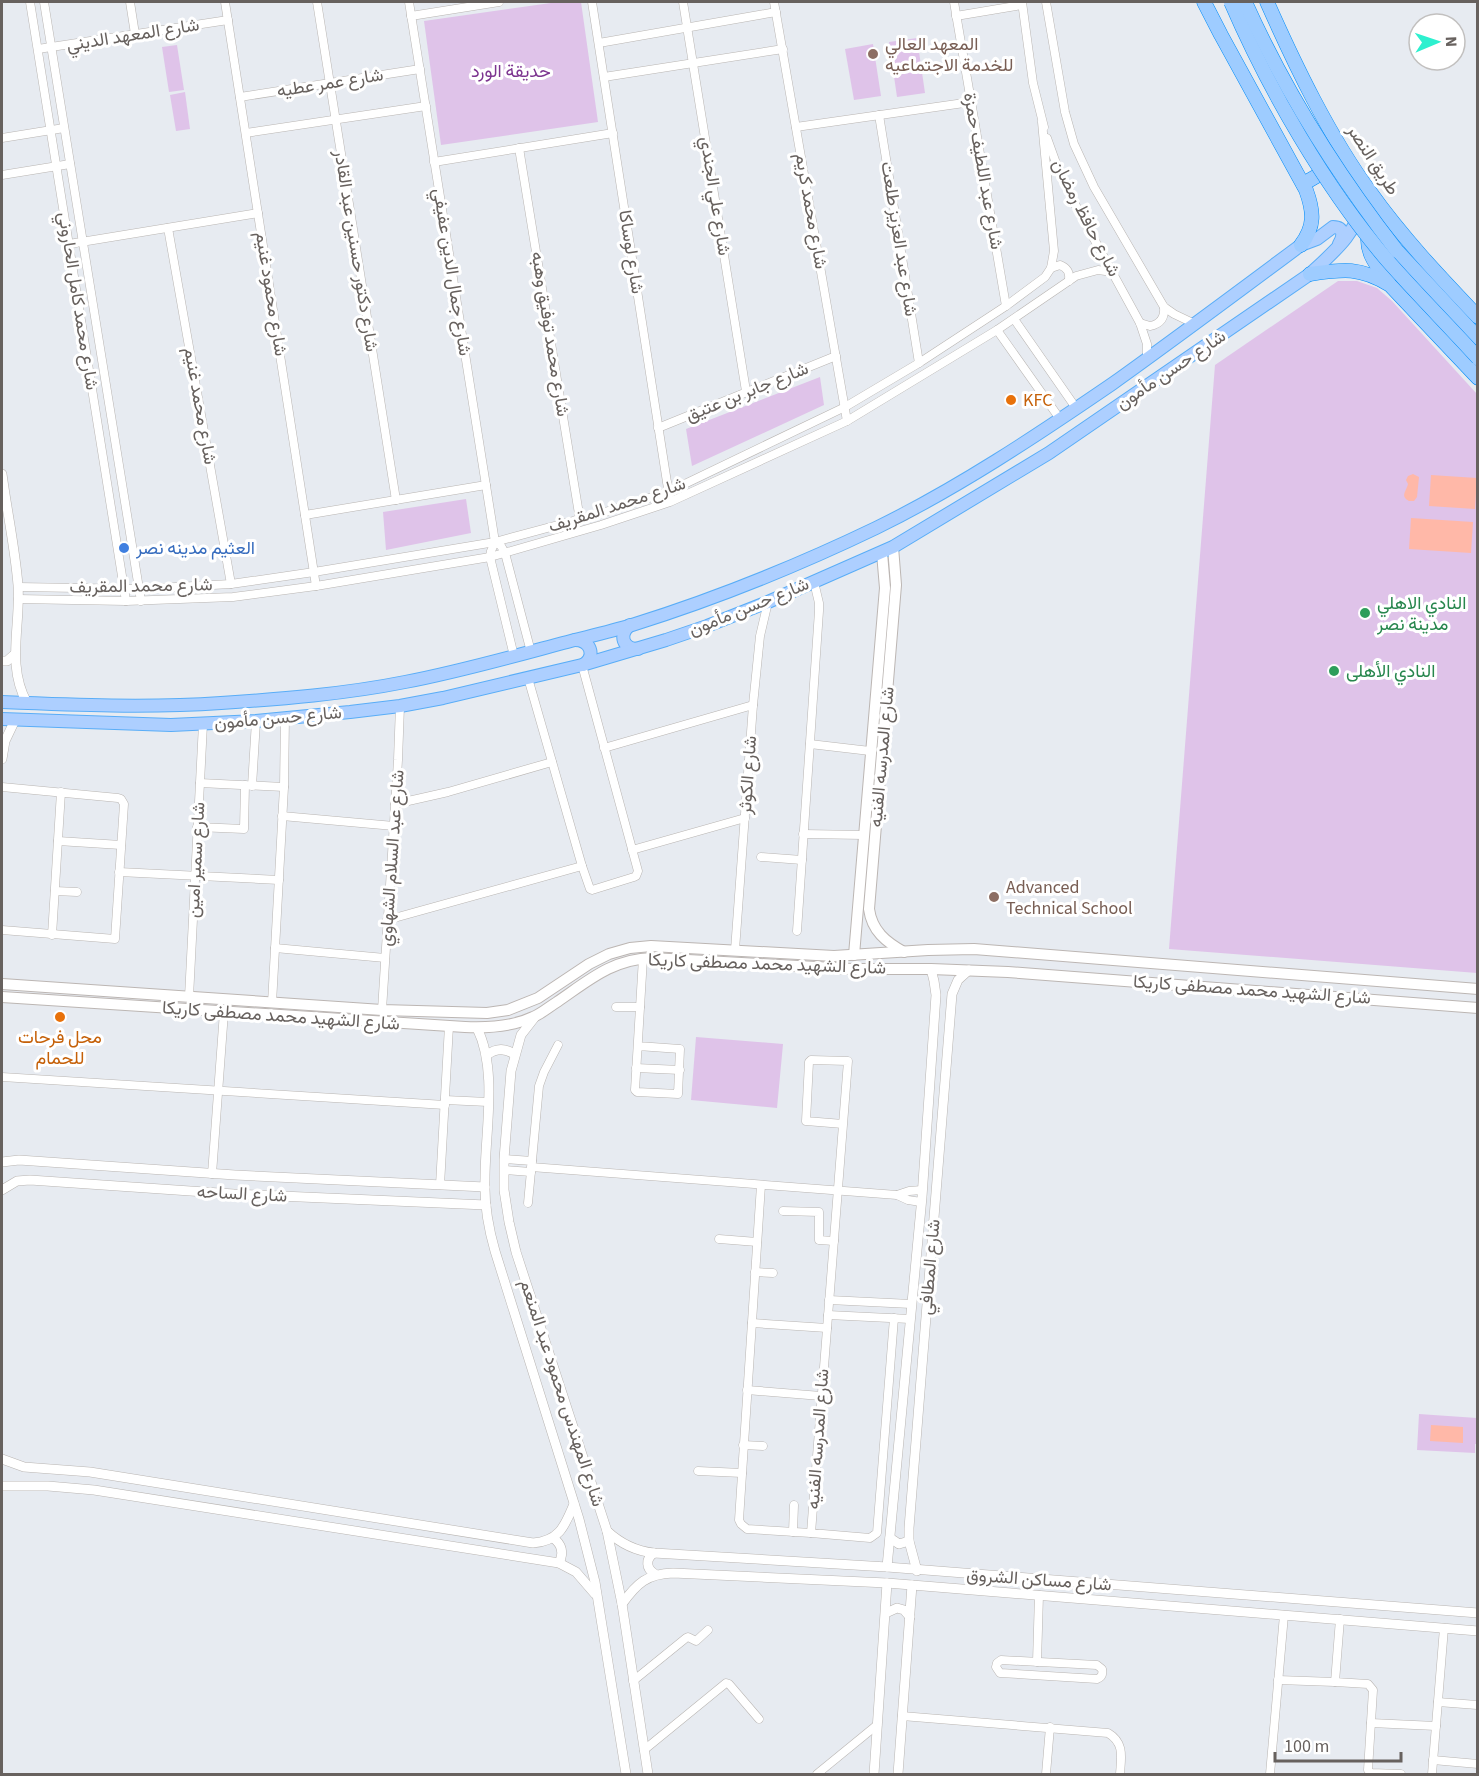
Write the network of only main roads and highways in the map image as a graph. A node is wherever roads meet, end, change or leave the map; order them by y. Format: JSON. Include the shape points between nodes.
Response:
{"nodes":[{"id":1,"x":1204,"y":2,"type":"edge"},
{"id":2,"x":1214,"y":2,"type":"edge"},
{"id":3,"x":1231,"y":2,"type":"edge"},
{"id":4,"x":1245,"y":2,"type":"edge"},
{"id":5,"x":1268,"y":2,"type":"edge"},
{"id":6,"x":1221,"y":35,"type":"junction"},
{"id":7,"x":1348,"y":158,"type":"junction"},
{"id":8,"x":1303,"y":184,"type":"junction"},
{"id":9,"x":1366,"y":186,"type":"junction"},
{"id":10,"x":1390,"y":217,"type":"junction"},
{"id":11,"x":1301,"y":245,"type":"junction"},
{"id":12,"x":1331,"y":255,"type":"junction"},
{"id":13,"x":1310,"y":274,"type":"junction"},
{"id":14,"x":1390,"y":285,"type":"junction"},
{"id":15,"x":1478,"y":317,"type":"edge"},
{"id":16,"x":1478,"y":338,"type":"edge"},
{"id":17,"x":1478,"y":358,"type":"edge"},
{"id":18,"x":1478,"y":378,"type":"edge"},
{"id":19,"x":887,"y":550,"type":"junction"},
{"id":20,"x":630,"y":625,"type":"junction"},
{"id":21,"x":575,"y":640,"type":"junction"},
{"id":22,"x":638,"y":649,"type":"junction"},
{"id":23,"x":582,"y":665,"type":"junction"},
{"id":24,"x":2,"y":702,"type":"edge"},
{"id":25,"x":2,"y":719,"type":"edge"},
{"id":26,"x":856,"y":929,"type":"junction"},
{"id":27,"x":876,"y":929,"type":"junction"},
{"id":28,"x":904,"y":952,"type":"junction"},
{"id":29,"x":854,"y":955,"type":"junction"},
{"id":30,"x":2,"y":984,"type":"edge"},
{"id":31,"x":1478,"y":989,"type":"edge"},
{"id":32,"x":2,"y":998,"type":"edge"},
{"id":33,"x":1478,"y":1008,"type":"edge"}],
"edges":[{"from":1,"to":6,"type":"highway"},
{"from":2,"to":6,"type":"highway"},
{"from":3,"to":17,"type":"highway","bridge":true,"via":[[1272,87],[1345,204],[1387,260]]},
{"from":4,"to":16,"type":"highway","bridge":true,"via":[[1301,111],[1356,197],[1397,251]]},
{"from":5,"to":7,"type":"highway","name":"طريق النصر","via":[[1311,93]]},
{"from":6,"to":8,"type":"highway"},
{"from":7,"to":8,"type":"highway"},
{"from":7,"to":9,"type":"highway","name":"طريق النصر"},
{"from":8,"to":11,"type":"highway","via":[[1312,223]]},
{"from":9,"to":10,"type":"highway","name":"طريق النصر"},
{"from":9,"to":12,"type":"main road","name":"شارع حسن مأمون","via":[[1356,224]]},
{"from":10,"to":14,"type":"highway","via":[[1373,225],[1367,242]]},
{"from":10,"to":15,"type":"highway","name":"طريق النصر"},
{"from":11,"to":12,"type":"main road","name":"شارع حسن مأمون","via":[[1338,228],[1343,237]]},
{"from":11,"to":20,"type":"main road","name":"شارع حسن مأمون","via":[[1147,359],[988,465],[876,528],[768,576]]},
{"from":12,"to":13,"type":"main road","name":"شارع حسن مأمون"},
{"from":13,"to":14,"type":"highway","via":[[1360,271]]},
{"from":13,"to":19,"type":"main road","name":"شارع حسن مأمون","via":[[1049,453]]},
{"from":14,"to":18,"type":"highway"},
{"from":19,"to":22,"type":"main road","name":"شارع حسن مأمون","via":[[768,602]]},
{"from":19,"to":26,"type":"main road","name":"شارع المدرسه الفنيه"},
{"from":19,"to":27,"type":"main road","name":"شارع المدرسه الفنيه","via":[[896,585],[869,909]]},
{"from":20,"to":21,"type":"main road","name":"شارع حسن مأمون"},
{"from":20,"to":22,"type":"main road","via":[[623,641]]},
{"from":21,"to":23,"type":"main road","via":[[582,640],[591,649],[588,662]]},
{"from":21,"to":24,"type":"main road","name":"شارع حسن مأمون","via":[[403,682],[296,697],[173,706]]},
{"from":22,"to":23,"type":"main road","name":"شارع حسن مأمون"},
{"from":23,"to":25,"type":"main road","name":"شارع حسن مأمون","via":[[400,706],[256,721],[171,725]]},
{"from":26,"to":27,"type":"main road"},
{"from":26,"to":29,"type":"main road","name":"شارع المدرسه الفنيه"},
{"from":27,"to":28,"type":"main road"},
{"from":28,"to":29,"type":"main road","name":"شارع الشهيد محمد مصطفى كاريكا"},
{"from":28,"to":31,"type":"main road","name":"شارع الشهيد محمد مصطفى كاريكا","via":[[998,951]]},
{"from":29,"to":30,"type":"main road","name":"شارع الشهيد محمد مصطفى كاريكا","via":[[651,946],[620,951],[588,964],[519,1007],[476,1014]]},
{"from":32,"to":33,"type":"main road","name":"شارع الشهيد محمد مصطفى كاريكا","via":[[477,1028],[535,1017],[603,971],[643,958],[852,969],[969,970]]}]}
